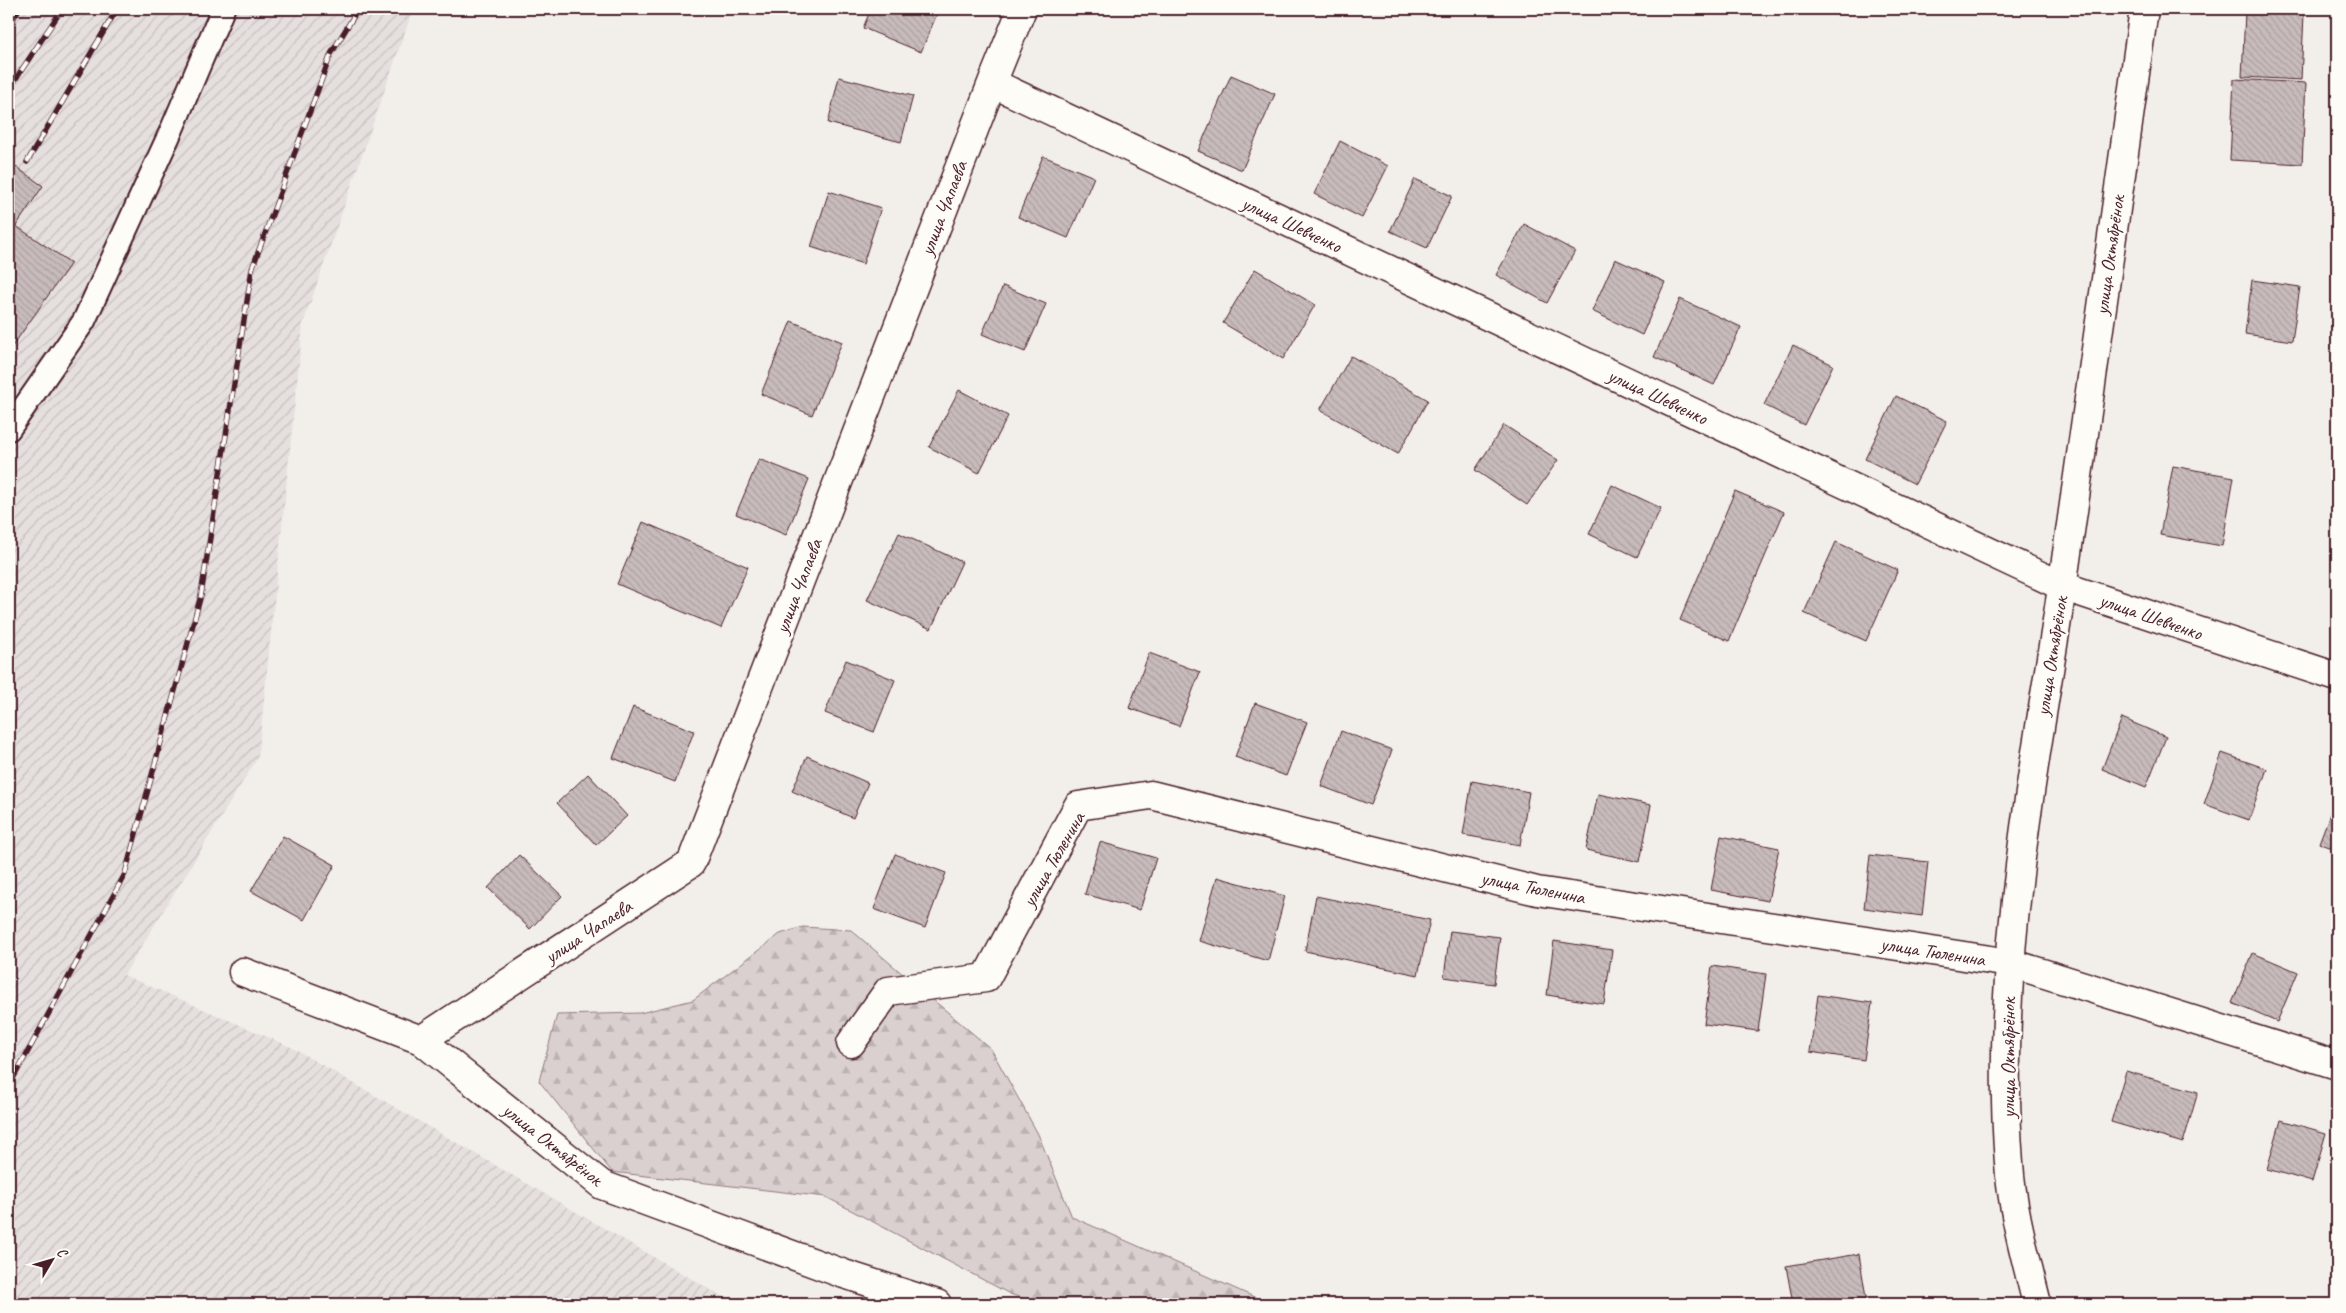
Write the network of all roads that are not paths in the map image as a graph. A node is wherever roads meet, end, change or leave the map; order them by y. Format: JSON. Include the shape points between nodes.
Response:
{"nodes":[{"id":1,"x":222,"y":9,"type":"edge"},
{"id":2,"x":1022,"y":9,"type":"edge"},
{"id":3,"x":2144,"y":9,"type":"edge"},
{"id":4,"x":992,"y":83,"type":"junction"},
{"id":5,"x":9,"y":429,"type":"edge"},
{"id":6,"x":2062,"y":586,"type":"junction"},
{"id":7,"x":2337,"y":677,"type":"edge"},
{"id":8,"x":2010,"y":962,"type":"junction"},
{"id":9,"x":243,"y":972,"type":"dead end"},
{"id":10,"x":421,"y":1040,"type":"junction"},
{"id":11,"x":850,"y":1044,"type":"dead end"},
{"id":12,"x":2337,"y":1065,"type":"edge"},
{"id":13,"x":937,"y":1304,"type":"edge"},
{"id":14,"x":2037,"y":1304,"type":"edge"}],
"edges":[{"from":1,"to":5,"type":"lane","via":[[172,129],[84,321]]},
{"from":2,"to":4,"type":"street","name":"улица Чапаева"},
{"from":3,"to":6,"type":"street","name":"улица Октябрёнок"},
{"from":4,"to":6,"type":"street","name":"улица Шевченко"},
{"from":4,"to":10,"type":"street","name":"улица Чапаева","via":[[691,863]]},
{"from":6,"to":7,"type":"street","name":"улица Шевченко"},
{"from":6,"to":8,"type":"street","name":"улица Октябрёнок","via":[[2021,844]]},
{"from":8,"to":11,"type":"street","name":"улица Тюленина","via":[[1536,891],[1150,795],[1078,806],[986,978],[888,991]]},
{"from":8,"to":12,"type":"street","name":"улица Тюленина"},
{"from":8,"to":14,"type":"street","name":"улица Октябрёнок","via":[[2005,1054],[2009,1164],[2020,1238]]},
{"from":9,"to":10,"type":"street","name":"улица Октябрёнок"},
{"from":10,"to":13,"type":"street","name":"улица Октябрёнок","via":[[602,1184],[844,1274]]}]}
